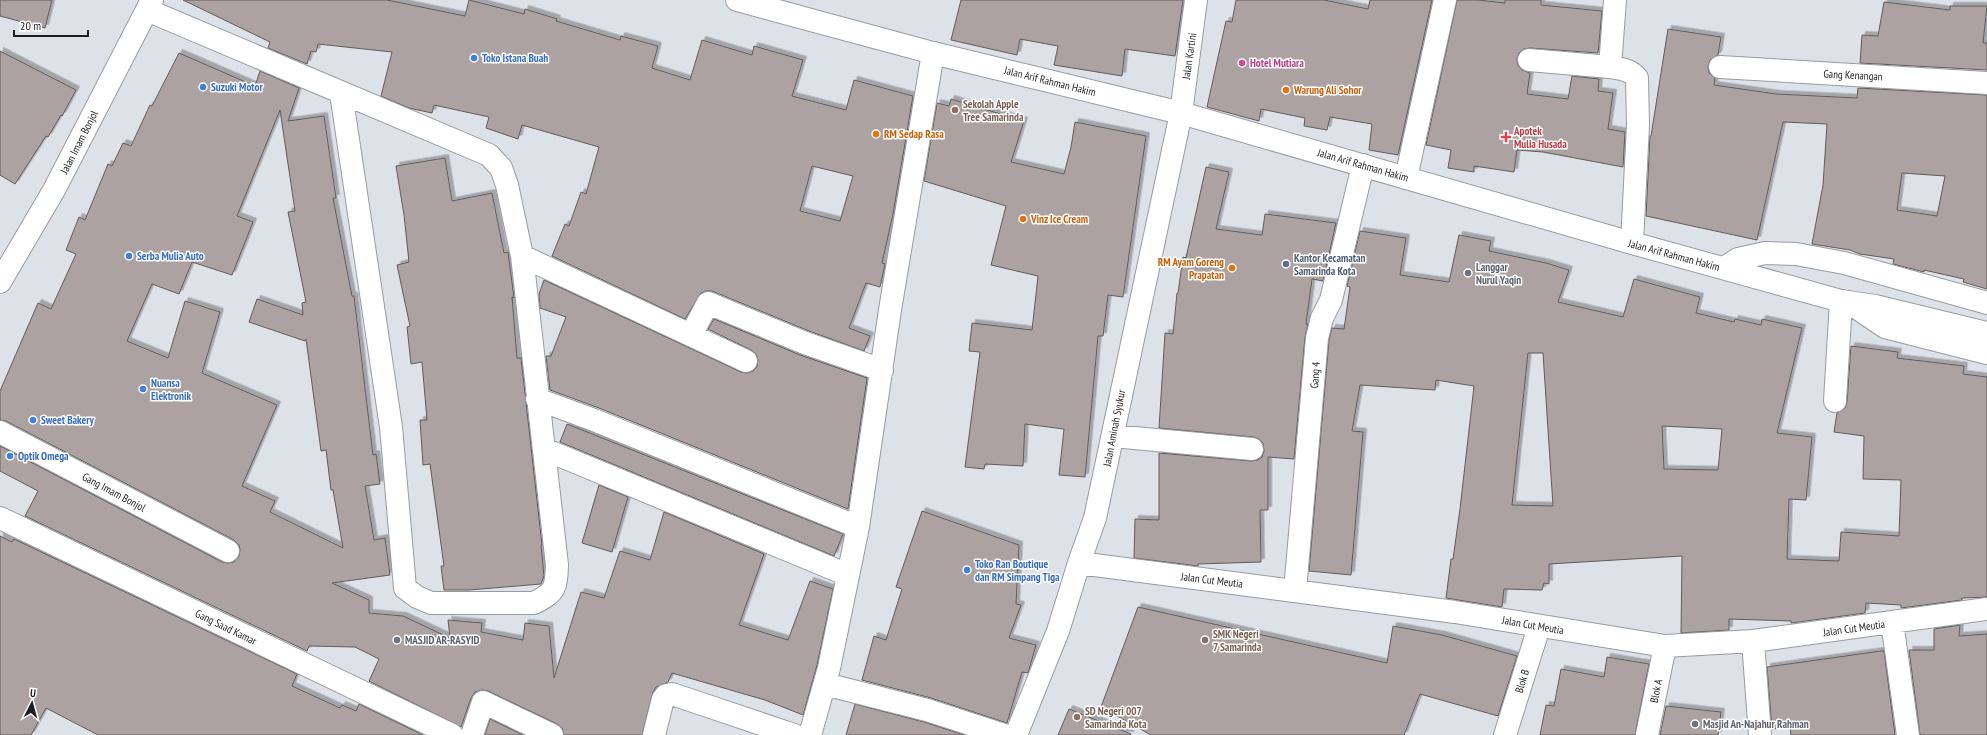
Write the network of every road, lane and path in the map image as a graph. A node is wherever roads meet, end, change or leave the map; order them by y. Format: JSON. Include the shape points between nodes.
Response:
{"nodes":[{"id":1,"x":737,"y":0,"type":"edge"},
{"id":2,"x":1196,"y":0,"type":"edge"},
{"id":3,"x":1445,"y":0,"type":"edge"},
{"id":4,"x":1615,"y":0,"type":"edge"},
{"id":5,"x":150,"y":5,"type":"edge"},
{"id":6,"x":933,"y":53,"type":"junction"},
{"id":7,"x":1529,"y":60,"type":"dead end"},
{"id":8,"x":1610,"y":67,"type":"junction"},
{"id":9,"x":1720,"y":67,"type":"dead end"},
{"id":10,"x":1987,"y":83,"type":"edge"},
{"id":11,"x":341,"y":93,"type":"junction"},
{"id":12,"x":1181,"y":113,"type":"junction"},
{"id":13,"x":1363,"y":165,"type":"junction"},
{"id":14,"x":1406,"y":178,"type":"junction"},
{"id":15,"x":1632,"y":243,"type":"junction"},
{"id":16,"x":522,"y":256,"type":"junction"},
{"id":17,"x":1724,"y":268,"type":"junction"},
{"id":18,"x":0,"y":282,"type":"edge"},
{"id":19,"x":1845,"y":302,"type":"junction"},
{"id":20,"x":1987,"y":303,"type":"edge"},
{"id":21,"x":1987,"y":333,"type":"edge"},
{"id":22,"x":691,"y":335,"type":"junction"},
{"id":23,"x":1987,"y":353,"type":"edge"},
{"id":24,"x":746,"y":361,"type":"dead end"},
{"id":25,"x":882,"y":370,"type":"junction"},
{"id":26,"x":537,"y":399,"type":"junction"},
{"id":27,"x":1835,"y":401,"type":"dead end"},
{"id":28,"x":0,"y":432,"type":"edge"},
{"id":29,"x":1113,"y":436,"type":"junction"},
{"id":30,"x":1252,"y":448,"type":"dead end"},
{"id":31,"x":544,"y":449,"type":"junction"},
{"id":32,"x":0,"y":518,"type":"edge"},
{"id":33,"x":858,"y":527,"type":"junction"},
{"id":34,"x":228,"y":551,"type":"dead end"},
{"id":35,"x":1079,"y":563,"type":"junction"},
{"id":36,"x":848,"y":575,"type":"junction"},
{"id":37,"x":1295,"y":591,"type":"junction"},
{"id":38,"x":1987,"y":609,"type":"edge"},
{"id":39,"x":1892,"y":622,"type":"junction"},
{"id":40,"x":1539,"y":627,"type":"junction"},
{"id":41,"x":1753,"y":641,"type":"junction"},
{"id":42,"x":1665,"y":646,"type":"junction"},
{"id":43,"x":825,"y":684,"type":"junction"},
{"id":44,"x":452,"y":735,"type":"edge"},
{"id":45,"x":472,"y":735,"type":"edge"},
{"id":46,"x":552,"y":735,"type":"edge"},
{"id":47,"x":654,"y":735,"type":"edge"},
{"id":48,"x":794,"y":735,"type":"edge"},
{"id":49,"x":810,"y":735,"type":"edge"},
{"id":50,"x":1004,"y":735,"type":"edge"},
{"id":51,"x":1016,"y":735,"type":"edge"},
{"id":52,"x":1505,"y":735,"type":"edge"},
{"id":53,"x":1647,"y":735,"type":"edge"},
{"id":54,"x":1760,"y":735,"type":"edge"},
{"id":55,"x":1908,"y":735,"type":"edge"}],
"edges":[{"from":1,"to":6,"type":"street","name":"Jalan Arif Rahman Hakim"},
{"from":2,"to":12,"type":"street","name":"Jalan Kartini"},
{"from":3,"to":14,"type":"street"},
{"from":4,"to":8,"type":"street"},
{"from":5,"to":11,"type":"street"},
{"from":5,"to":18,"type":"street","name":"Jalan Imam Bonjol","via":[[54,190]]},
{"from":6,"to":12,"type":"street","name":"Jalan Arif Rahman Hakim"},
{"from":6,"to":25,"type":"street"},
{"from":7,"to":8,"type":"street"},
{"from":8,"to":15,"type":"street","via":[[1627,70],[1637,78],[1638,125]]},
{"from":9,"to":10,"type":"street","name":"Gang Kenangan"},
{"from":11,"to":16,"type":"street","via":[[489,155],[501,168],[507,185]]},
{"from":11,"to":31,"type":"street","via":[[391,427],[405,588],[431,603],[534,603],[546,597],[556,586],[557,565]]},
{"from":12,"to":13,"type":"street","name":"Jalan Arif Rahman Hakim"},
{"from":12,"to":29,"type":"street","name":"Jalan Aminah Syukur"},
{"from":13,"to":14,"type":"street","name":"Jalan Arif Rahman Hakim"},
{"from":13,"to":37,"type":"street","name":"Gang 4","via":[[1335,286],[1317,338]]},
{"from":14,"to":15,"type":"street","name":"Jalan Arif Rahman Hakim"},
{"from":15,"to":17,"type":"street","name":"Jalan Arif Rahman Hakim"},
{"from":16,"to":22,"type":"street"},
{"from":16,"to":26,"type":"street"},
{"from":17,"to":19,"type":"street","name":"Jalan Arif Rahman Hakim"},
{"from":17,"to":20,"type":"street","via":[[1738,259],[1765,253],[1796,254],[1844,263]]},
{"from":19,"to":21,"type":"street","name":"Jalan Arif Rahman Hakim","via":[[1875,306]]},
{"from":19,"to":23,"type":"street","via":[[1885,326]]},
{"from":19,"to":27,"type":"street"},
{"from":22,"to":24,"type":"street"},
{"from":22,"to":25,"type":"street","via":[[708,302],[805,343]]},
{"from":25,"to":33,"type":"street"},
{"from":26,"to":31,"type":"street"},
{"from":26,"to":33,"type":"street"},
{"from":28,"to":34,"type":"street","name":"Gang Imam Bonjol"},
{"from":29,"to":30,"type":"street"},
{"from":29,"to":35,"type":"street","name":"Jalan Aminah Syukur","via":[[1095,518]]},
{"from":31,"to":36,"type":"street"},
{"from":32,"to":44,"type":"street","name":"Gang Saad Kamar"},
{"from":33,"to":36,"type":"street"},
{"from":35,"to":37,"type":"street","name":"Jalan Cut Meutia"},
{"from":35,"to":51,"type":"street","name":"Jalan Aminah Syukur","via":[[1058,631]]},
{"from":36,"to":43,"type":"street"},
{"from":37,"to":40,"type":"street","name":"Jalan Cut Meutia","via":[[1455,612]]},
{"from":38,"to":39,"type":"street","name":"Jalan Cut Meutia"},
{"from":39,"to":41,"type":"street","name":"Jalan Cut Meutia"},
{"from":39,"to":55,"type":"street"},
{"from":40,"to":42,"type":"street","name":"Jalan Cut Meutia"},
{"from":40,"to":52,"type":"street","name":"Blok B"},
{"from":41,"to":42,"type":"street","name":"Jalan Cut Meutia"},
{"from":41,"to":54,"type":"street"},
{"from":42,"to":53,"type":"street","name":"Blok A"},
{"from":43,"to":49,"type":"street"},
{"from":43,"to":50,"type":"street","via":[[927,710]]},
{"from":45,"to":46,"type":"street","via":[[483,702]]},
{"from":47,"to":48,"type":"street","via":[[663,699],[666,695],[672,694]]}]}
